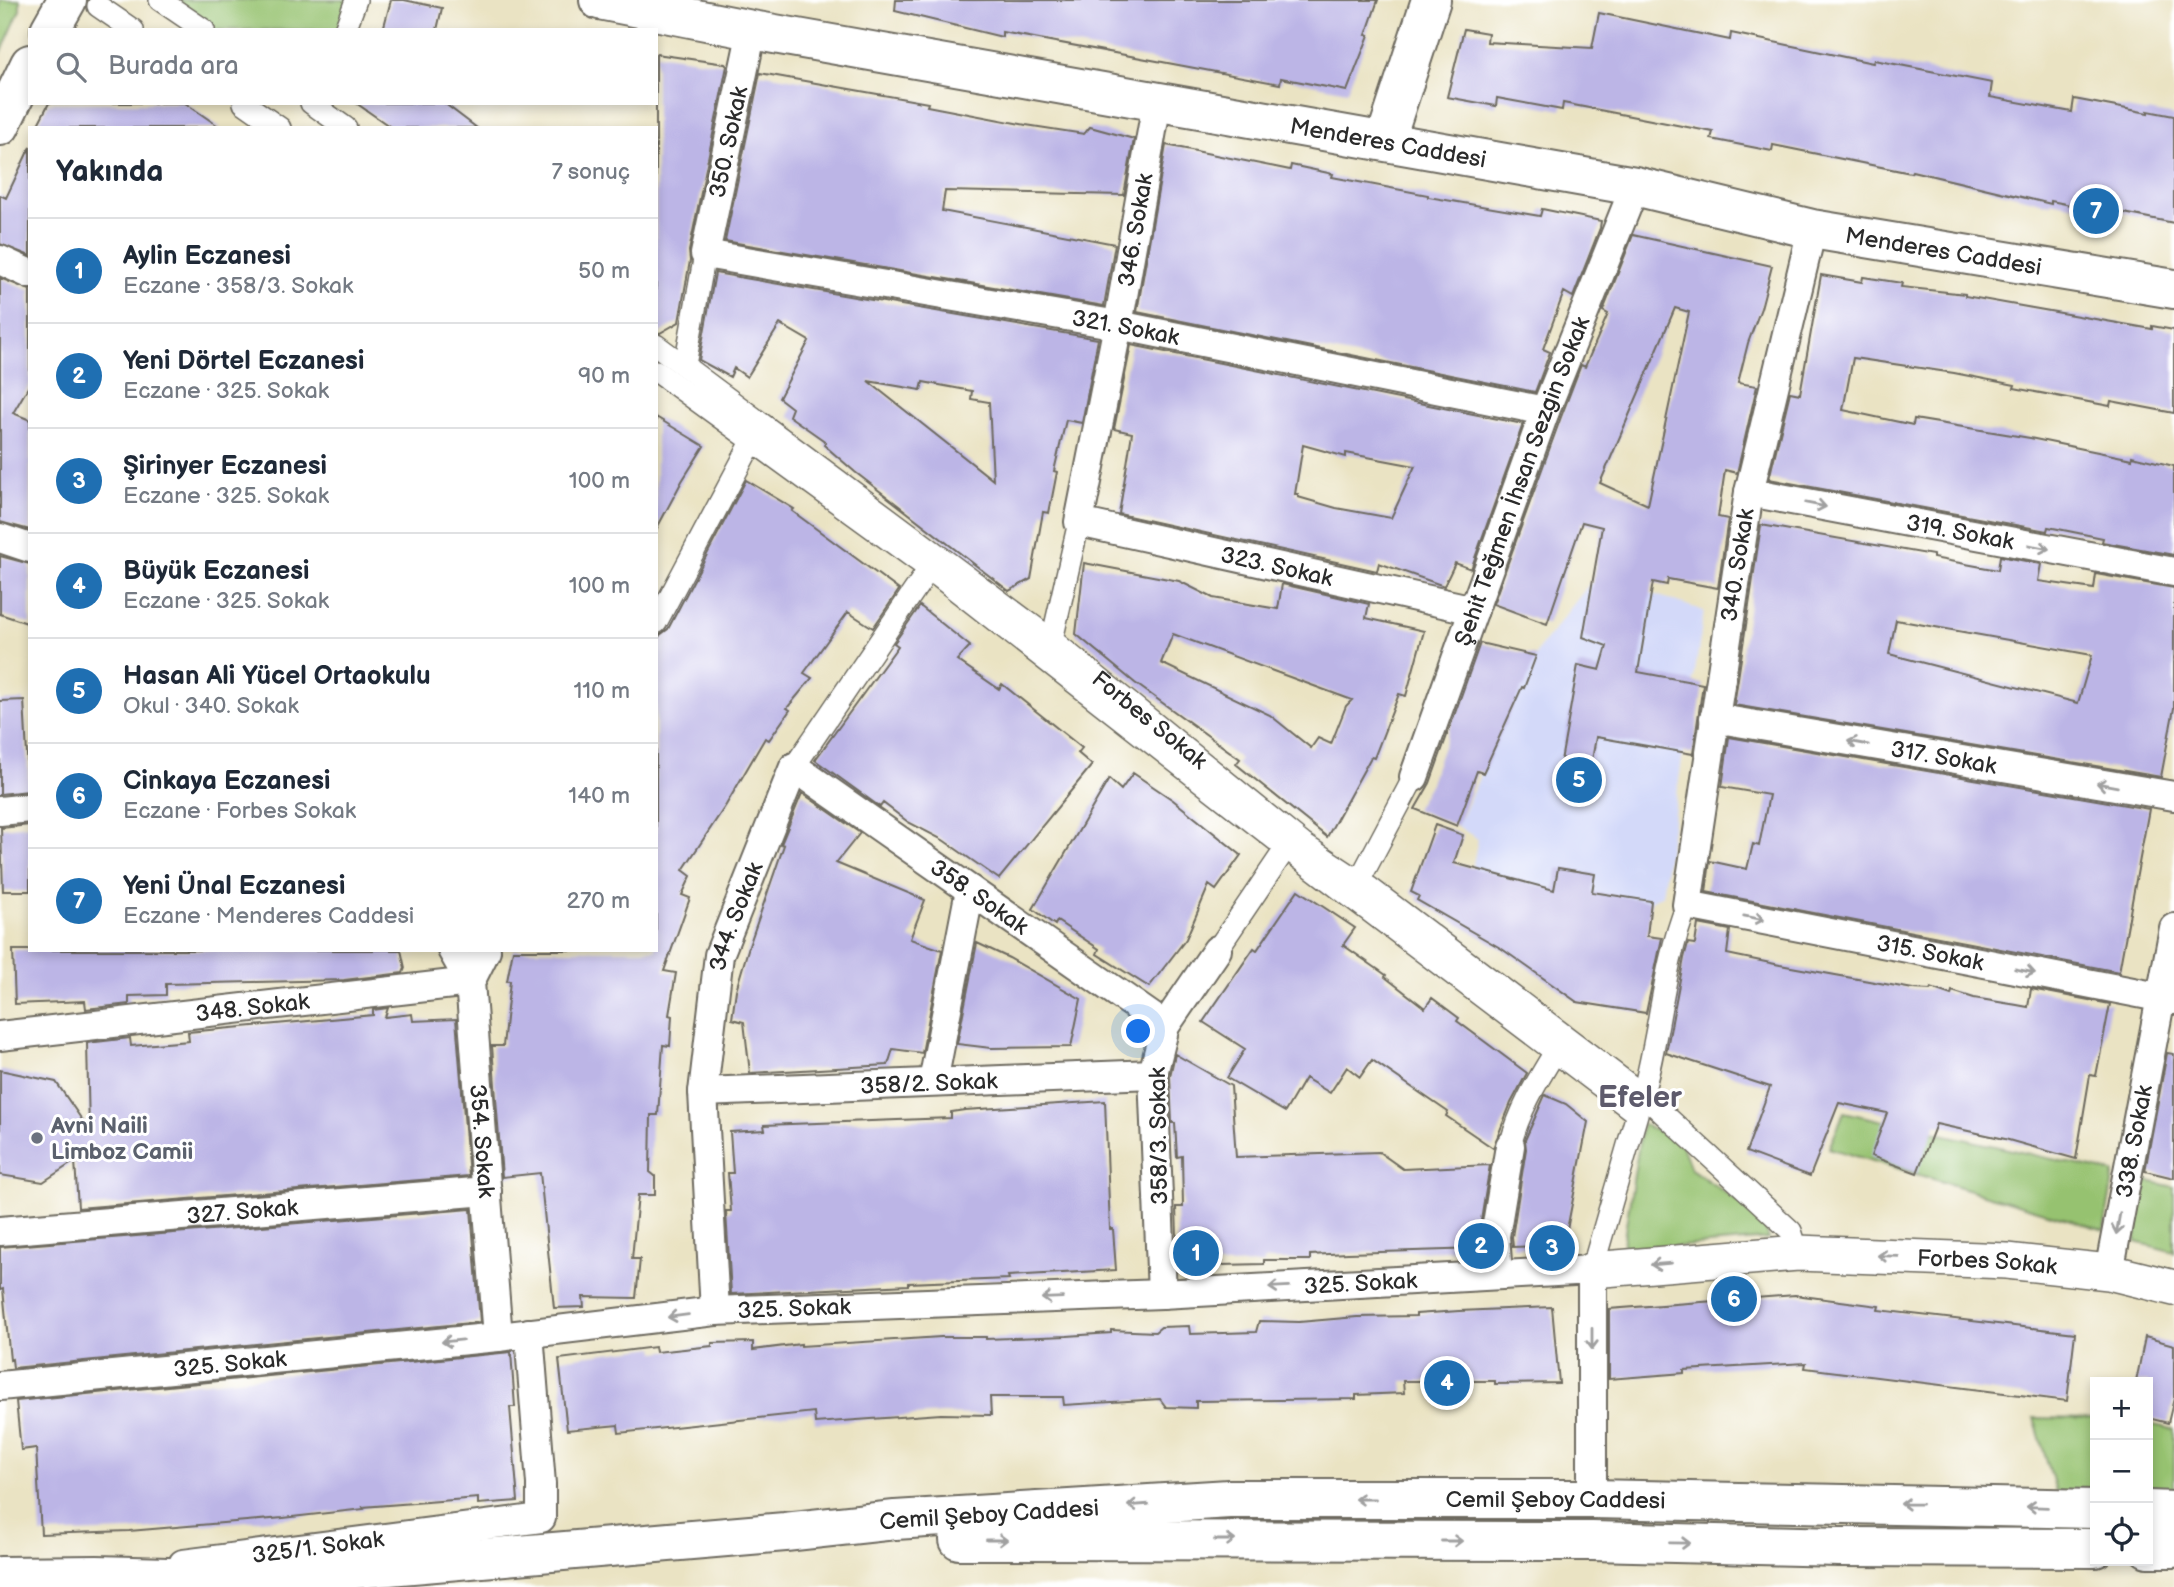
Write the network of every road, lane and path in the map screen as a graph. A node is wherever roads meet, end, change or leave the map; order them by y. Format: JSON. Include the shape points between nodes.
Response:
{"nodes":[{"id":1,"x":42,"y":0,"type":"edge"},
{"id":2,"x":160,"y":0,"type":"edge"},
{"id":3,"x":356,"y":0,"type":"edge"},
{"id":4,"x":599,"y":0,"type":"edge"},
{"id":5,"x":1431,"y":0,"type":"edge"},
{"id":6,"x":82,"y":3,"type":"edge"},
{"id":7,"x":35,"y":28,"type":"edge"},
{"id":8,"x":52,"y":28,"type":"edge"},
{"id":9,"x":129,"y":28,"type":"edge"},
{"id":10,"x":201,"y":28,"type":"edge"},
{"id":11,"x":346,"y":28,"type":"edge"},
{"id":12,"x":752,"y":30,"type":"junction"},
{"id":13,"x":27,"y":63,"type":"edge"},
{"id":14,"x":1157,"y":102,"type":"junction"},
{"id":15,"x":247,"y":105,"type":"edge"},
{"id":16,"x":315,"y":105,"type":"edge"},
{"id":17,"x":0,"y":126,"type":"edge"},
{"id":18,"x":278,"y":126,"type":"edge"},
{"id":19,"x":343,"y":126,"type":"edge"},
{"id":20,"x":1385,"y":141,"type":"junction"},
{"id":21,"x":1635,"y":186,"type":"junction"},
{"id":22,"x":1812,"y":229,"type":"junction"},
{"id":23,"x":705,"y":254,"type":"junction"},
{"id":24,"x":0,"y":260,"type":"edge"},
{"id":25,"x":28,"y":273,"type":"edge"},
{"id":26,"x":2174,"y":289,"type":"edge"},
{"id":27,"x":1118,"y":325,"type":"junction"},
{"id":28,"x":658,"y":346,"type":"edge"},
{"id":29,"x":685,"y":365,"type":"junction"},
{"id":30,"x":658,"y":372,"type":"edge"},
{"id":31,"x":1545,"y":411,"type":"junction"},
{"id":32,"x":753,"y":440,"type":"junction"},
{"id":33,"x":1749,"y":492,"type":"junction"},
{"id":34,"x":1079,"y":522,"type":"junction"},
{"id":35,"x":0,"y":538,"type":"edge"},
{"id":36,"x":28,"y":547,"type":"edge"},
{"id":37,"x":929,"y":569,"type":"junction"},
{"id":38,"x":2174,"y":572,"type":"edge"},
{"id":39,"x":1474,"y":610,"type":"junction"},
{"id":40,"x":658,"y":619,"type":"edge"},
{"id":41,"x":1052,"y":640,"type":"junction"},
{"id":42,"x":1714,"y":718,"type":"junction"},
{"id":43,"x":794,"y":768,"type":"junction"},
{"id":44,"x":1414,"y":777,"type":"joint"},
{"id":45,"x":2174,"y":796,"type":"edge"},
{"id":46,"x":28,"y":808,"type":"edge"},
{"id":47,"x":0,"y":811,"type":"edge"},
{"id":48,"x":1286,"y":848,"type":"junction"},
{"id":49,"x":1359,"y":881,"type":"junction"},
{"id":50,"x":970,"y":890,"type":"junction"},
{"id":51,"x":1687,"y":905,"type":"junction"},
{"id":52,"x":2174,"y":928,"type":"edge"},
{"id":53,"x":1217,"y":950,"type":"joint"},
{"id":54,"x":453,"y":952,"type":"edge"},
{"id":55,"x":485,"y":952,"type":"edge"},
{"id":56,"x":470,"y":982,"type":"junction"},
{"id":57,"x":2167,"y":998,"type":"edge"},
{"id":58,"x":1165,"y":1026,"type":"junction"},
{"id":59,"x":0,"y":1036,"type":"edge"},
{"id":60,"x":1555,"y":1052,"type":"junction"},
{"id":61,"x":1153,"y":1074,"type":"junction"},
{"id":62,"x":933,"y":1082,"type":"junction"},
{"id":63,"x":703,"y":1092,"type":"junction"},
{"id":64,"x":1640,"y":1105,"type":"junction"},
{"id":65,"x":1510,"y":1146,"type":"joint"},
{"id":66,"x":486,"y":1191,"type":"junction"},
{"id":67,"x":0,"y":1231,"type":"edge"},
{"id":68,"x":1798,"y":1253,"type":"junction"},
{"id":69,"x":1592,"y":1270,"type":"junction"},
{"id":70,"x":2109,"y":1272,"type":"junction"},
{"id":71,"x":1498,"y":1275,"type":"junction"},
{"id":72,"x":2174,"y":1288,"type":"edge"},
{"id":73,"x":1163,"y":1294,"type":"junction"},
{"id":74,"x":715,"y":1311,"type":"junction"},
{"id":75,"x":529,"y":1333,"type":"junction"},
{"id":76,"x":498,"y":1337,"type":"junction"},
{"id":77,"x":0,"y":1387,"type":"edge"},
{"id":78,"x":1592,"y":1499,"type":"junction"},
{"id":79,"x":2090,"y":1509,"type":"edge"},
{"id":80,"x":2153,"y":1510,"type":"edge"},
{"id":81,"x":2174,"y":1511,"type":"edge"},
{"id":82,"x":2090,"y":1548,"type":"edge"},
{"id":83,"x":2153,"y":1548,"type":"edge"},
{"id":84,"x":2174,"y":1548,"type":"edge"},
{"id":85,"x":1,"y":1574,"type":"edge"},
{"id":86,"x":97,"y":1575,"type":"junction"},
{"id":87,"x":441,"y":1587,"type":"edge"}],
"edges":[{"from":1,"to":7,"type":"main road"},
{"from":2,"to":10,"type":"street"},
{"from":3,"to":11,"type":"street"},
{"from":4,"to":12,"type":"main road","name":"Menderes Caddesi"},
{"from":5,"to":20,"type":"main road"},
{"from":6,"to":8,"type":"main road"},
{"from":6,"to":9,"type":"street"},
{"from":12,"to":14,"type":"main road","name":"Menderes Caddesi"},
{"from":12,"to":23,"type":"street","name":"350. Sokak"},
{"from":13,"to":17,"type":"main road"},
{"from":14,"to":20,"type":"main road","name":"Menderes Caddesi"},
{"from":14,"to":27,"type":"street","name":"346. Sokak"},
{"from":15,"to":18,"type":"street"},
{"from":16,"to":19,"type":"street"},
{"from":20,"to":21,"type":"main road","name":"Menderes Caddesi"},
{"from":21,"to":22,"type":"main road","name":"Menderes Caddesi"},
{"from":21,"to":31,"type":"street","name":"Şehit Teğmen İhsan Sezgin Sokak"},
{"from":22,"to":26,"type":"main road","name":"Menderes Caddesi"},
{"from":22,"to":33,"type":"street","name":"340. Sokak"},
{"from":23,"to":27,"type":"street","name":"321. Sokak"},
{"from":23,"to":29,"type":"street"},
{"from":24,"to":25,"type":"street"},
{"from":27,"to":31,"type":"street","name":"321. Sokak"},
{"from":27,"to":34,"type":"street","name":"346. Sokak"},
{"from":28,"to":29,"type":"street","name":"Forbes Sokak"},
{"from":29,"to":41,"type":"street","name":"Forbes Sokak"},
{"from":30,"to":32,"type":"street","name":"Forbes Sokak"},
{"from":31,"to":39,"type":"street","name":"Şehit Teğmen İhsan Sezgin Sokak"},
{"from":32,"to":37,"type":"street","name":"Forbes Sokak"},
{"from":32,"to":40,"type":"street"},
{"from":33,"to":38,"type":"street","name":"319. Sokak","one_way":true},
{"from":33,"to":42,"type":"street","name":"340. Sokak"},
{"from":34,"to":39,"type":"street","name":"323. Sokak"},
{"from":34,"to":41,"type":"street"},
{"from":35,"to":36,"type":"street"},
{"from":37,"to":43,"type":"street","name":"344. Sokak"},
{"from":37,"to":48,"type":"street","name":"Forbes Sokak"},
{"from":39,"to":44,"type":"street","name":"Şehit Teğmen İhsan Sezgin Sokak"},
{"from":41,"to":49,"type":"street","name":"Forbes Sokak","via":[[1303,844]]},
{"from":45,"to":42,"type":"street","name":"317. Sokak","one_way":true},
{"from":42,"to":51,"type":"street","name":"340. Sokak"},
{"from":43,"to":50,"type":"street","name":"358. Sokak"},
{"from":43,"to":63,"type":"street","name":"344. Sokak","via":[[719,955]]},
{"from":44,"to":49,"type":"street"},
{"from":46,"to":47,"type":"street"},
{"from":48,"to":53,"type":"street","name":"358/3. Sokak"},
{"from":48,"to":60,"type":"street","name":"Forbes Sokak"},
{"from":49,"to":64,"type":"street","name":"Forbes Sokak"},
{"from":50,"to":58,"type":"street","name":"358. Sokak"},
{"from":50,"to":62,"type":"street"},
{"from":51,"to":57,"type":"street","name":"315. Sokak","one_way":true},
{"from":51,"to":64,"type":"street","via":[[1675,936]]},
{"from":52,"to":57,"type":"street","name":"338. Sokak"},
{"from":53,"to":58,"type":"street","name":"358/3. Sokak"},
{"from":54,"to":56,"type":"street","name":"354. Sokak"},
{"from":55,"to":56,"type":"street"},
{"from":56,"to":59,"type":"street","name":"348. Sokak"},
{"from":56,"to":66,"type":"street","name":"354. Sokak"},
{"from":57,"to":70,"type":"street","name":"338. Sokak","one_way":true},
{"from":58,"to":61,"type":"street","name":"358/3. Sokak"},
{"from":60,"to":64,"type":"street","name":"Forbes Sokak"},
{"from":60,"to":65,"type":"street","via":[[1531,1090]]},
{"from":61,"to":62,"type":"street","name":"358/2. Sokak"},
{"from":61,"to":73,"type":"street","name":"358/3. Sokak"},
{"from":62,"to":63,"type":"street","name":"358/2. Sokak"},
{"from":63,"to":74,"type":"street","name":"344. Sokak"},
{"from":64,"to":68,"type":"street","name":"Forbes Sokak","via":[[1791,1231]]},
{"from":64,"to":69,"type":"street"},
{"from":65,"to":71,"type":"street","via":[[1495,1236]]},
{"from":66,"to":67,"type":"street","name":"327. Sokak"},
{"from":66,"to":76,"type":"street","name":"354. Sokak"},
{"from":68,"to":69,"type":"street","name":"Forbes Sokak","one_way":true},
{"from":70,"to":68,"type":"street","name":"Forbes Sokak","one_way":true,"via":[[2007,1261]]},
{"from":69,"to":71,"type":"street","name":"325. Sokak"},
{"from":69,"to":78,"type":"street","one_way":true},
{"from":70,"to":72,"type":"street","name":"Forbes Sokak"},
{"from":71,"to":73,"type":"street","name":"325. Sokak","one_way":true},
{"from":73,"to":74,"type":"street","name":"325. Sokak","one_way":true},
{"from":74,"to":75,"type":"street","name":"325. Sokak","one_way":true},
{"from":75,"to":76,"type":"street","name":"325. Sokak"},
{"from":75,"to":86,"type":"street","name":"325/1. Sokak","via":[[541,1518]]},
{"from":76,"to":77,"type":"street","name":"325. Sokak","one_way":true},
{"from":79,"to":78,"type":"main road","name":"Cemil Şeboy Caddesi","one_way":true},
{"from":78,"to":86,"type":"main road","name":"Cemil Şeboy Caddesi","one_way":true,"via":[[1229,1499],[895,1520],[239,1579]]},
{"from":80,"to":81,"type":"main road"},
{"from":87,"to":82,"type":"main road","name":"Cemil Şeboy Caddesi","one_way":true,"via":[[676,1558],[891,1540],[1578,1541]]},
{"from":83,"to":84,"type":"main road"},
{"from":85,"to":86,"type":"main road","name":"Cemil Şeboy Caddesi"}]}
